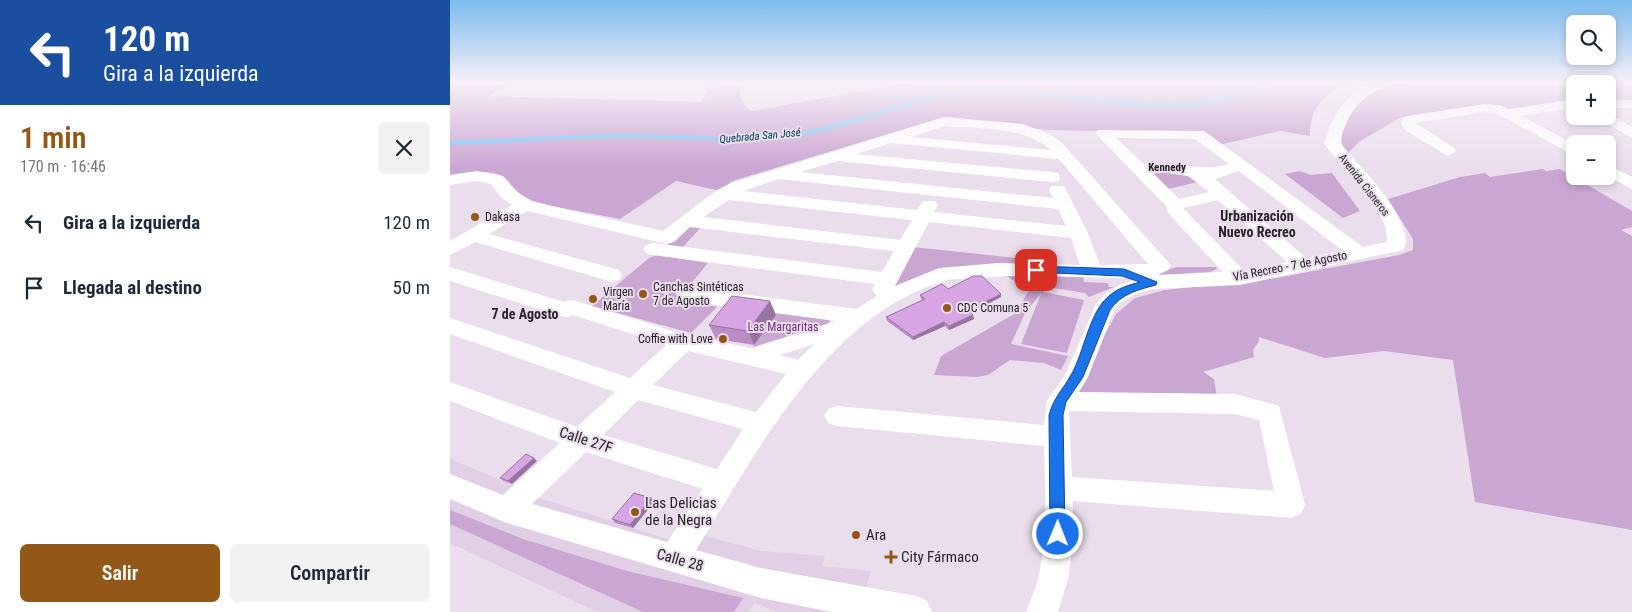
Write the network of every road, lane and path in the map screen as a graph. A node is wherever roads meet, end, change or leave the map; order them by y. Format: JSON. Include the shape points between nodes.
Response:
{"nodes":[{"id":1,"x":1332,"y":111,"type":"edge"},
{"id":2,"x":1346,"y":111,"type":"edge"},
{"id":3,"x":1469,"y":111,"type":"edge"},
{"id":4,"x":1503,"y":111,"type":"edge"},
{"id":5,"x":1526,"y":111,"type":"edge"},
{"id":6,"x":1510,"y":113,"type":"junction"},
{"id":7,"x":1616,"y":124,"type":"edge"},
{"id":8,"x":1632,"y":133,"type":"edge"},
{"id":9,"x":889,"y":139,"type":"junction"},
{"id":10,"x":1566,"y":146,"type":"edge"},
{"id":11,"x":1448,"y":150,"type":"dead end"},
{"id":12,"x":1056,"y":151,"type":"junction"},
{"id":13,"x":832,"y":157,"type":"junction"},
{"id":14,"x":1239,"y":166,"type":"junction"},
{"id":15,"x":949,"y":167,"type":"junction"},
{"id":16,"x":1140,"y":170,"type":"junction"},
{"id":17,"x":1199,"y":174,"type":"junction"},
{"id":18,"x":775,"y":175,"type":"junction"},
{"id":19,"x":1616,"y":175,"type":"edge"},
{"id":20,"x":1052,"y":177,"type":"junction"},
{"id":21,"x":450,"y":180,"type":"edge"},
{"id":22,"x":1632,"y":184,"type":"edge"},
{"id":23,"x":937,"y":190,"type":"junction"},
{"id":24,"x":722,"y":194,"type":"junction"},
{"id":25,"x":1221,"y":194,"type":"junction"},
{"id":26,"x":1064,"y":204,"type":"junction"},
{"id":27,"x":524,"y":205,"type":"junction"},
{"id":28,"x":1175,"y":205,"type":"junction"},
{"id":29,"x":922,"y":217,"type":"junction"},
{"id":30,"x":686,"y":221,"type":"junction"},
{"id":31,"x":1079,"y":233,"type":"junction"},
{"id":32,"x":1397,"y":234,"type":"junction"},
{"id":33,"x":472,"y":236,"type":"junction"},
{"id":34,"x":905,"y":246,"type":"junction"},
{"id":35,"x":450,"y":249,"type":"edge"},
{"id":36,"x":653,"y":249,"type":"dead end"},
{"id":37,"x":1357,"y":252,"type":"junction"},
{"id":38,"x":1302,"y":265,"type":"junction"},
{"id":39,"x":1092,"y":270,"type":"junction"},
{"id":40,"x":1124,"y":272,"type":"junction"},
{"id":41,"x":450,"y":274,"type":"edge"},
{"id":42,"x":612,"y":275,"type":"dead end"},
{"id":43,"x":1240,"y":278,"type":"junction"},
{"id":44,"x":888,"y":279,"type":"junction"},
{"id":45,"x":1152,"y":282,"type":"junction"},
{"id":46,"x":686,"y":294,"type":"dead end"},
{"id":47,"x":860,"y":316,"type":"junction"},
{"id":48,"x":450,"y":326,"type":"edge"},
{"id":49,"x":683,"y":342,"type":"junction"},
{"id":50,"x":751,"y":356,"type":"junction"},
{"id":51,"x":803,"y":370,"type":"junction"},
{"id":52,"x":634,"y":389,"type":"junction"},
{"id":53,"x":450,"y":391,"type":"edge"},
{"id":54,"x":1059,"y":401,"type":"junction"},
{"id":55,"x":837,"y":416,"type":"dead end"},
{"id":56,"x":761,"y":424,"type":"junction"},
{"id":57,"x":1057,"y":437,"type":"junction"},
{"id":58,"x":580,"y":439,"type":"junction"},
{"id":59,"x":724,"y":483,"type":"junction"},
{"id":60,"x":450,"y":486,"type":"edge"},
{"id":61,"x":1059,"y":488,"type":"junction"},
{"id":62,"x":507,"y":510,"type":"junction"},
{"id":63,"x":674,"y":558,"type":"junction"},
{"id":64,"x":916,"y":612,"type":"edge"},
{"id":65,"x":1041,"y":612,"type":"edge"}],
"edges":[{"from":1,"to":32,"type":"street","name":"Avenida Cisneros","via":[[1319,136],[1319,146],[1380,223]]},
{"from":2,"to":32,"type":"street","name":"Avenida Cisneros","via":[[1332,143],[1388,212]]},
{"from":3,"to":11,"type":"street","via":[[1410,120],[1411,128]]},
{"from":4,"to":6,"type":"street"},
{"from":5,"to":6,"type":"street"},
{"from":6,"to":10,"type":"street"},
{"from":7,"to":8,"type":"street"},
{"from":9,"to":12,"type":"street"},
{"from":9,"to":12,"type":"street","via":[[944,121],[1023,129],[1048,139]]},
{"from":9,"to":13,"type":"street"},
{"from":12,"to":20,"type":"street"},
{"from":12,"to":40,"type":"street","via":[[1161,266],[1153,270]]},
{"from":13,"to":15,"type":"street"},
{"from":13,"to":18,"type":"street"},
{"from":14,"to":16,"type":"street","via":[[1199,134],[1103,133]]},
{"from":14,"to":17,"type":"street","via":[[1214,174]]},
{"from":14,"to":37,"type":"street"},
{"from":15,"to":20,"type":"street"},
{"from":15,"to":23,"type":"street"},
{"from":16,"to":17,"type":"street","via":[[1160,167]]},
{"from":16,"to":28,"type":"street"},
{"from":17,"to":25,"type":"street"},
{"from":18,"to":23,"type":"street"},
{"from":18,"to":24,"type":"street","via":[[748,182]]},
{"from":19,"to":22,"type":"street"},
{"from":20,"to":26,"type":"street"},
{"from":21,"to":27,"type":"street","via":[[477,176],[498,180],[508,194]]},
{"from":23,"to":26,"type":"street"},
{"from":23,"to":29,"type":"street"},
{"from":24,"to":29,"type":"street"},
{"from":24,"to":30,"type":"street"},
{"from":25,"to":28,"type":"street"},
{"from":25,"to":38,"type":"street"},
{"from":26,"to":31,"type":"street"},
{"from":27,"to":30,"type":"street","via":[[667,238]]},
{"from":27,"to":33,"type":"street"},
{"from":28,"to":43,"type":"street","via":[[1174,209]]},
{"from":29,"to":31,"type":"street"},
{"from":29,"to":34,"type":"street"},
{"from":30,"to":34,"type":"street"},
{"from":31,"to":39,"type":"street"},
{"from":32,"to":37,"type":"street","name":"Vía Recreo - 7 de Agosto","via":[[1396,246]]},
{"from":33,"to":35,"type":"street"},
{"from":33,"to":42,"type":"street"},
{"from":34,"to":44,"type":"street"},
{"from":36,"to":44,"type":"street"},
{"from":37,"to":38,"type":"street","name":"Vía Recreo - 7 de Agosto"},
{"from":38,"to":43,"type":"street","name":"Vía Recreo - 7 de Agosto"},
{"from":39,"to":40,"type":"street"},
{"from":39,"to":47,"type":"street","via":[[998,269],[939,276],[896,293]]},
{"from":40,"to":45,"type":"street"},
{"from":41,"to":49,"type":"street"},
{"from":43,"to":45,"type":"street","name":"Vía Recreo - 7 de Agosto"},
{"from":44,"to":47,"type":"street"},
{"from":45,"to":54,"type":"street","name":"Vía Recreo - 7 de Agosto","via":[[1128,289],[1112,299],[1104,309],[1076,377]]},
{"from":46,"to":47,"type":"street"},
{"from":47,"to":50,"type":"street"},
{"from":47,"to":51,"type":"street"},
{"from":48,"to":52,"type":"street"},
{"from":49,"to":50,"type":"street"},
{"from":49,"to":52,"type":"street"},
{"from":50,"to":51,"type":"street"},
{"from":51,"to":56,"type":"street"},
{"from":52,"to":56,"type":"street"},
{"from":52,"to":58,"type":"street"},
{"from":53,"to":58,"type":"street","name":"Calle 27F"},
{"from":54,"to":57,"type":"street","name":"Vía Recreo - 7 de Agosto"},
{"from":54,"to":61,"type":"street","via":[[1235,404],[1270,414],[1291,505]]},
{"from":55,"to":57,"type":"street"},
{"from":56,"to":59,"type":"street"},
{"from":57,"to":61,"type":"street","name":"Vía Recreo - 7 de Agosto"},
{"from":58,"to":59,"type":"street","name":"Calle 27F"},
{"from":58,"to":62,"type":"street"},
{"from":59,"to":63,"type":"street"},
{"from":60,"to":62,"type":"street","name":"Calle 28"},
{"from":61,"to":65,"type":"street","name":"Vía Recreo - 7 de Agosto","via":[[1053,579]]},
{"from":62,"to":63,"type":"street","name":"Calle 28"},
{"from":63,"to":64,"type":"street","name":"Calle 28","via":[[760,583]]}]}
